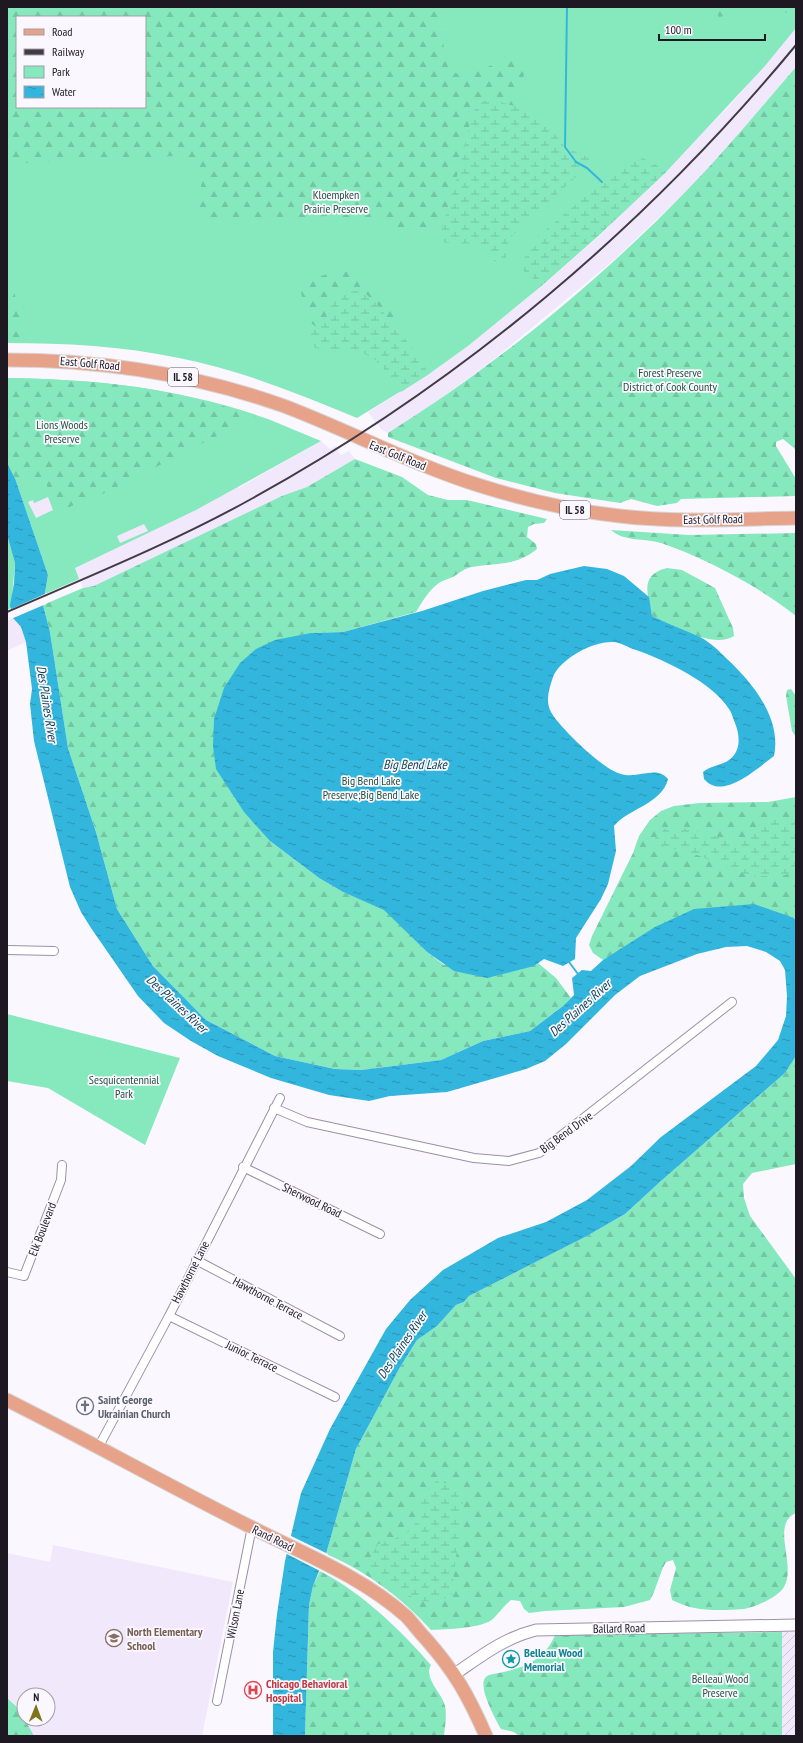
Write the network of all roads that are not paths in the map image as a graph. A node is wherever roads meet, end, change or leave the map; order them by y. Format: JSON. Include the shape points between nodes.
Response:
{"nodes":[{"id":1,"x":7,"y":360,"type":"edge"},
{"id":2,"x":796,"y":518,"type":"edge"},
{"id":3,"x":7,"y":950,"type":"edge"},
{"id":4,"x":54,"y":951,"type":"dead end"},
{"id":5,"x":732,"y":1002,"type":"dead end"},
{"id":6,"x":280,"y":1098,"type":"dead end"},
{"id":7,"x":274,"y":1108,"type":"junction"},
{"id":8,"x":62,"y":1165,"type":"dead end"},
{"id":9,"x":243,"y":1167,"type":"junction"},
{"id":10,"x":380,"y":1234,"type":"dead end"},
{"id":11,"x":196,"y":1260,"type":"junction"},
{"id":12,"x":7,"y":1272,"type":"edge"},
{"id":13,"x":169,"y":1316,"type":"junction"},
{"id":14,"x":340,"y":1336,"type":"dead end"},
{"id":15,"x":335,"y":1397,"type":"dead end"},
{"id":16,"x":7,"y":1400,"type":"edge"},
{"id":17,"x":99,"y":1446,"type":"junction"},
{"id":18,"x":252,"y":1527,"type":"junction"},
{"id":19,"x":796,"y":1625,"type":"edge"},
{"id":20,"x":455,"y":1674,"type":"junction"},
{"id":21,"x":217,"y":1701,"type":"dead end"},
{"id":22,"x":486,"y":1736,"type":"edge"}],
"edges":[{"from":1,"to":2,"type":"main road","name":"East Golf Road","number":"IL 58","via":[[118,365],[209,383],[285,407],[446,474],[481,486],[575,510],[622,517],[682,520]]},
{"from":3,"to":4,"type":"street"},
{"from":5,"to":7,"type":"street","name":"Big Bend Drive","via":[[539,1153],[509,1161],[474,1158],[307,1122]]},
{"from":6,"to":7,"type":"street","name":"Hawthorne Lane"},
{"from":7,"to":9,"type":"street","name":"Hawthorne Lane"},
{"from":8,"to":12,"type":"street","name":"Elk Boulevard","via":[[61,1180],[24,1276]]},
{"from":9,"to":10,"type":"street","name":"Sherwood Road"},
{"from":9,"to":11,"type":"street","name":"Hawthorne Lane"},
{"from":11,"to":13,"type":"street","name":"Hawthorne Lane"},
{"from":11,"to":14,"type":"street","name":"Hawthorne Terrace"},
{"from":13,"to":15,"type":"street","name":"Junior Terrace"},
{"from":13,"to":17,"type":"street","name":"Hawthorne Lane"},
{"from":16,"to":17,"type":"main road","name":"Rand Road"},
{"from":17,"to":18,"type":"main road","name":"Rand Road"},
{"from":18,"to":20,"type":"main road","name":"Rand Road","via":[[366,1586],[406,1617]]},
{"from":18,"to":21,"type":"street","name":"Wilson Lane"},
{"from":19,"to":20,"type":"street","name":"Ballard Road","via":[[536,1630],[519,1634],[500,1643]]},
{"from":20,"to":22,"type":"main road","name":"Rand Road"}]}
